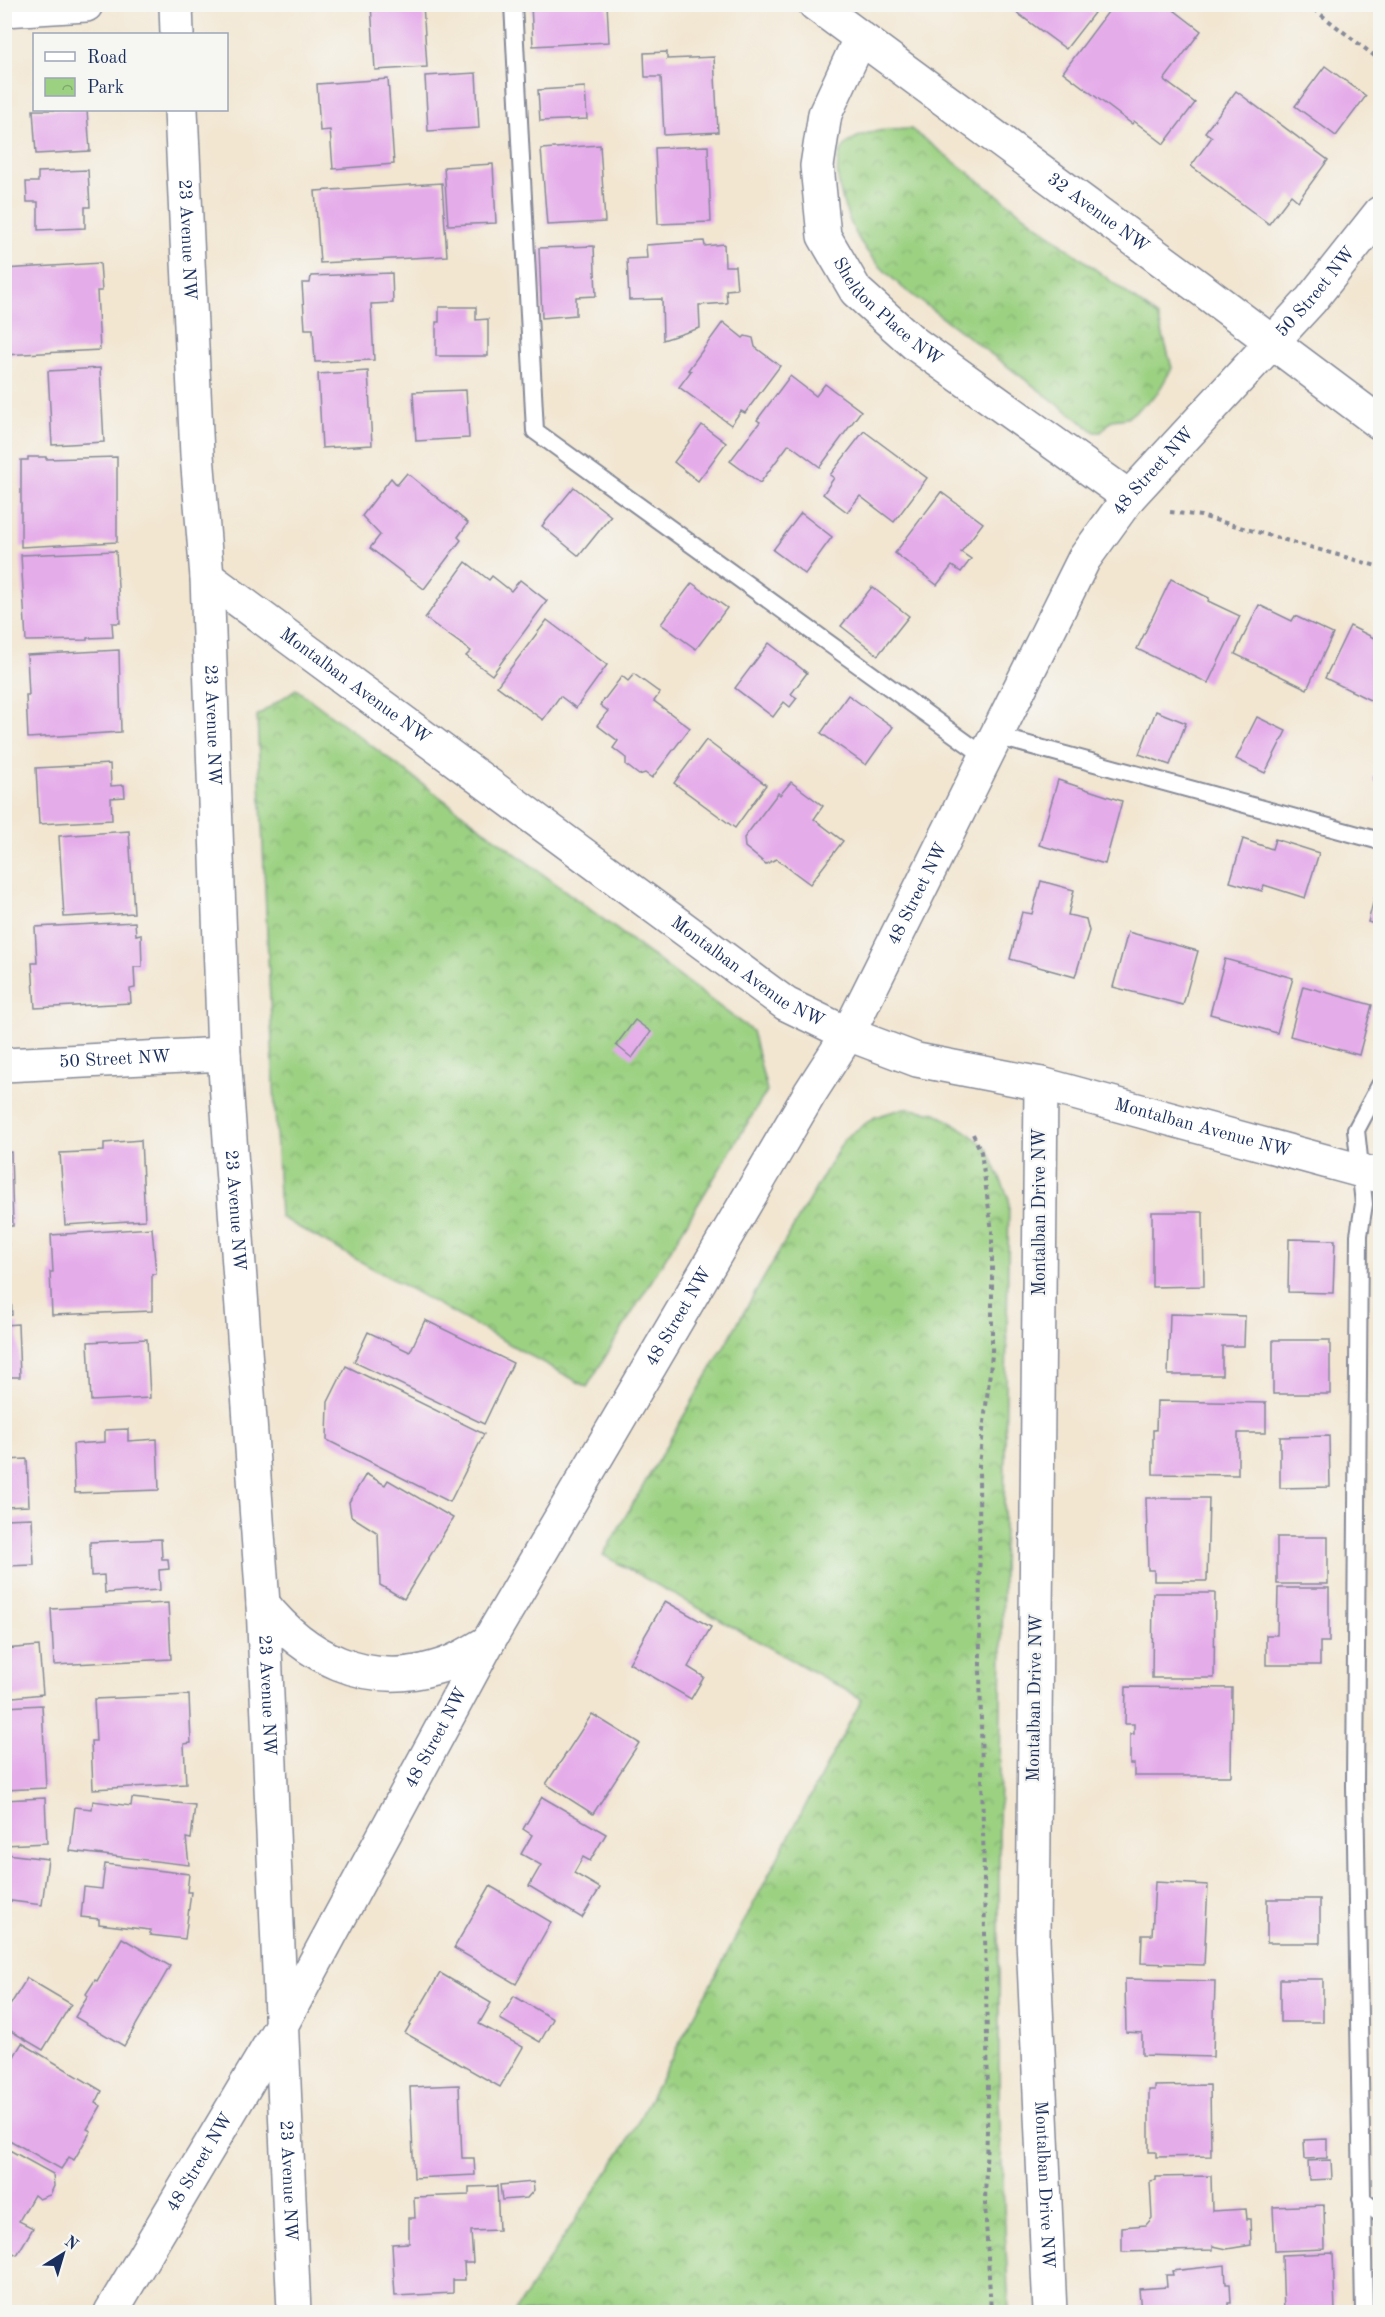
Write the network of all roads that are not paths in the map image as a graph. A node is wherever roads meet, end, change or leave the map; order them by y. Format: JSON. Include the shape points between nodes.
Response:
{"nodes":[{"id":1,"x":176,"y":4,"type":"edge"},
{"id":2,"x":513,"y":4,"type":"edge"},
{"id":3,"x":815,"y":4,"type":"edge"},
{"id":4,"x":86,"y":5,"type":"edge"},
{"id":5,"x":4,"y":10,"type":"edge"},
{"id":6,"x":177,"y":33,"type":"edge"},
{"id":7,"x":860,"y":39,"type":"junction"},
{"id":8,"x":181,"y":111,"type":"edge"},
{"id":9,"x":1380,"y":213,"type":"edge"},
{"id":10,"x":1273,"y":343,"type":"junction"},
{"id":11,"x":1380,"y":423,"type":"edge"},
{"id":12,"x":1129,"y":497,"type":"junction"},
{"id":13,"x":207,"y":577,"type":"junction"},
{"id":14,"x":991,"y":747,"type":"junction"},
{"id":15,"x":1380,"y":841,"type":"edge"},
{"id":16,"x":848,"y":1034,"type":"junction"},
{"id":17,"x":224,"y":1054,"type":"junction"},
{"id":18,"x":4,"y":1065,"type":"edge"},
{"id":19,"x":1041,"y":1084,"type":"junction"},
{"id":20,"x":1380,"y":1085,"type":"edge"},
{"id":21,"x":1370,"y":1173,"type":"edge"},
{"id":22,"x":263,"y":1604,"type":"junction"},
{"id":23,"x":488,"y":1642,"type":"junction"},
{"id":24,"x":281,"y":2026,"type":"junction"},
{"id":25,"x":1361,"y":2199,"type":"junction"},
{"id":26,"x":1380,"y":2214,"type":"edge"},
{"id":27,"x":111,"y":2313,"type":"edge"},
{"id":28,"x":294,"y":2313,"type":"edge"},
{"id":29,"x":1050,"y":2313,"type":"edge"},
{"id":30,"x":1364,"y":2313,"type":"edge"}],
"edges":[{"from":1,"to":6,"type":"street"},
{"from":2,"to":14,"type":"lane","via":[[535,431]]},
{"from":3,"to":7,"type":"street","name":"32 Avenue NW"},
{"from":4,"to":5,"type":"street"},
{"from":7,"to":10,"type":"street","name":"32 Avenue NW"},
{"from":7,"to":12,"type":"street","name":"Sheldon Place NW","via":[[825,114],[817,166],[824,236],[856,291],[914,344]]},
{"from":8,"to":13,"type":"street","name":"23 Avenue NW","via":[[197,455]]},
{"from":9,"to":10,"type":"street","name":"50 Street NW","via":[[1325,285]]},
{"from":10,"to":11,"type":"street","name":"32 Avenue NW"},
{"from":10,"to":12,"type":"street","name":"48 Street NW"},
{"from":12,"to":14,"type":"street","name":"48 Street NW","via":[[1084,559]]},
{"from":13,"to":16,"type":"street","name":"Montalban Avenue NW","via":[[786,1004]]},
{"from":13,"to":17,"type":"street","name":"23 Avenue NW"},
{"from":14,"to":15,"type":"lane"},
{"from":14,"to":16,"type":"street","name":"48 Street NW"},
{"from":16,"to":19,"type":"street","name":"Montalban Avenue NW","via":[[917,1060]]},
{"from":16,"to":23,"type":"street","name":"48 Street NW"},
{"from":17,"to":18,"type":"street","name":"50 Street NW"},
{"from":17,"to":22,"type":"street","name":"23 Avenue NW"},
{"from":19,"to":21,"type":"street","name":"Montalban Avenue NW"},
{"from":19,"to":29,"type":"street","name":"Montalban Drive NW","via":[[1033,1940]]},
{"from":20,"to":21,"type":"lane","via":[[1356,1130]]},
{"from":21,"to":25,"type":"lane","via":[[1359,1235],[1355,1786]]},
{"from":22,"to":23,"type":"street","via":[[292,1636],[320,1655],[373,1672],[404,1673],[434,1668],[462,1658]]},
{"from":22,"to":24,"type":"street","name":"23 Avenue NW"},
{"from":23,"to":24,"type":"street","name":"48 Street NW"},
{"from":24,"to":27,"type":"street","name":"48 Street NW"},
{"from":24,"to":28,"type":"street","name":"23 Avenue NW"},
{"from":25,"to":26,"type":"lane"},
{"from":25,"to":30,"type":"lane"}]}
